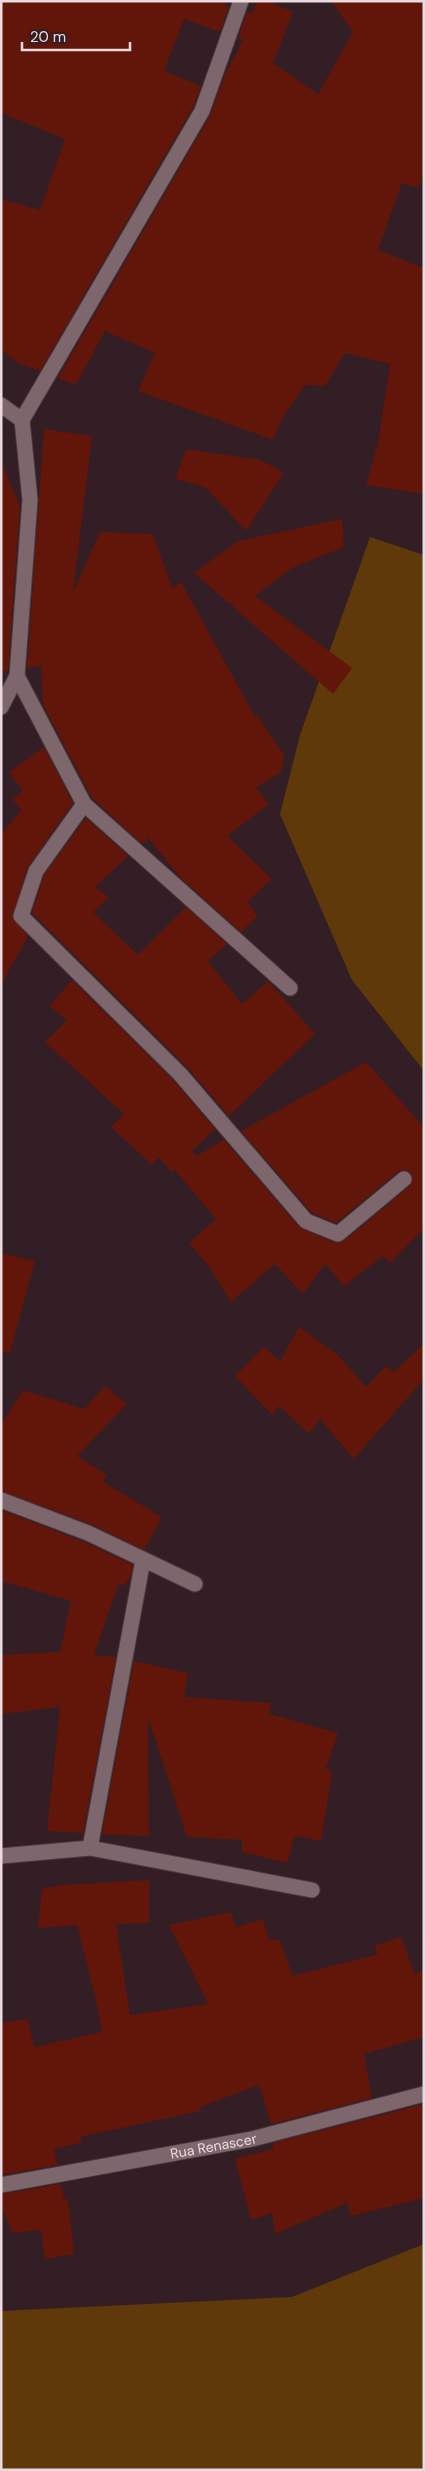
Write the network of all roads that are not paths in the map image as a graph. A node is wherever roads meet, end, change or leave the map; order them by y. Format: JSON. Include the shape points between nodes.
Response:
{"nodes":[{"id":1,"x":241,"y":1,"type":"edge"},
{"id":2,"x":1,"y":405,"type":"edge"},
{"id":3,"x":22,"y":420,"type":"junction"},
{"id":4,"x":17,"y":676,"type":"junction"},
{"id":5,"x":1,"y":707,"type":"edge"},
{"id":6,"x":84,"y":804,"type":"junction"},
{"id":7,"x":290,"y":988,"type":"dead end"},
{"id":8,"x":404,"y":1180,"type":"dead end"},
{"id":9,"x":1,"y":1500,"type":"edge"},
{"id":10,"x":143,"y":1560,"type":"junction"},
{"id":11,"x":195,"y":1584,"type":"dead end"},
{"id":12,"x":90,"y":1848,"type":"junction"},
{"id":13,"x":1,"y":1856,"type":"edge"},
{"id":14,"x":312,"y":1890,"type":"dead end"},
{"id":15,"x":424,"y":2094,"type":"edge"},
{"id":16,"x":1,"y":2184,"type":"edge"}],
"edges":[{"from":1,"to":3,"type":"street","via":[[202,111]]},
{"from":2,"to":3,"type":"street"},
{"from":3,"to":4,"type":"street","via":[[30,500]]},
{"from":4,"to":5,"type":"street"},
{"from":4,"to":6,"type":"street"},
{"from":6,"to":7,"type":"street"},
{"from":6,"to":8,"type":"street","via":[[36,871],[21,916],[180,1074],[306,1221],[338,1234]]},
{"from":9,"to":10,"type":"street","via":[[88,1533]]},
{"from":10,"to":11,"type":"street"},
{"from":10,"to":12,"type":"street"},
{"from":12,"to":13,"type":"street"},
{"from":12,"to":14,"type":"street"},
{"from":15,"to":16,"type":"street","name":"Rua Renascer","via":[[252,2139]]}]}
